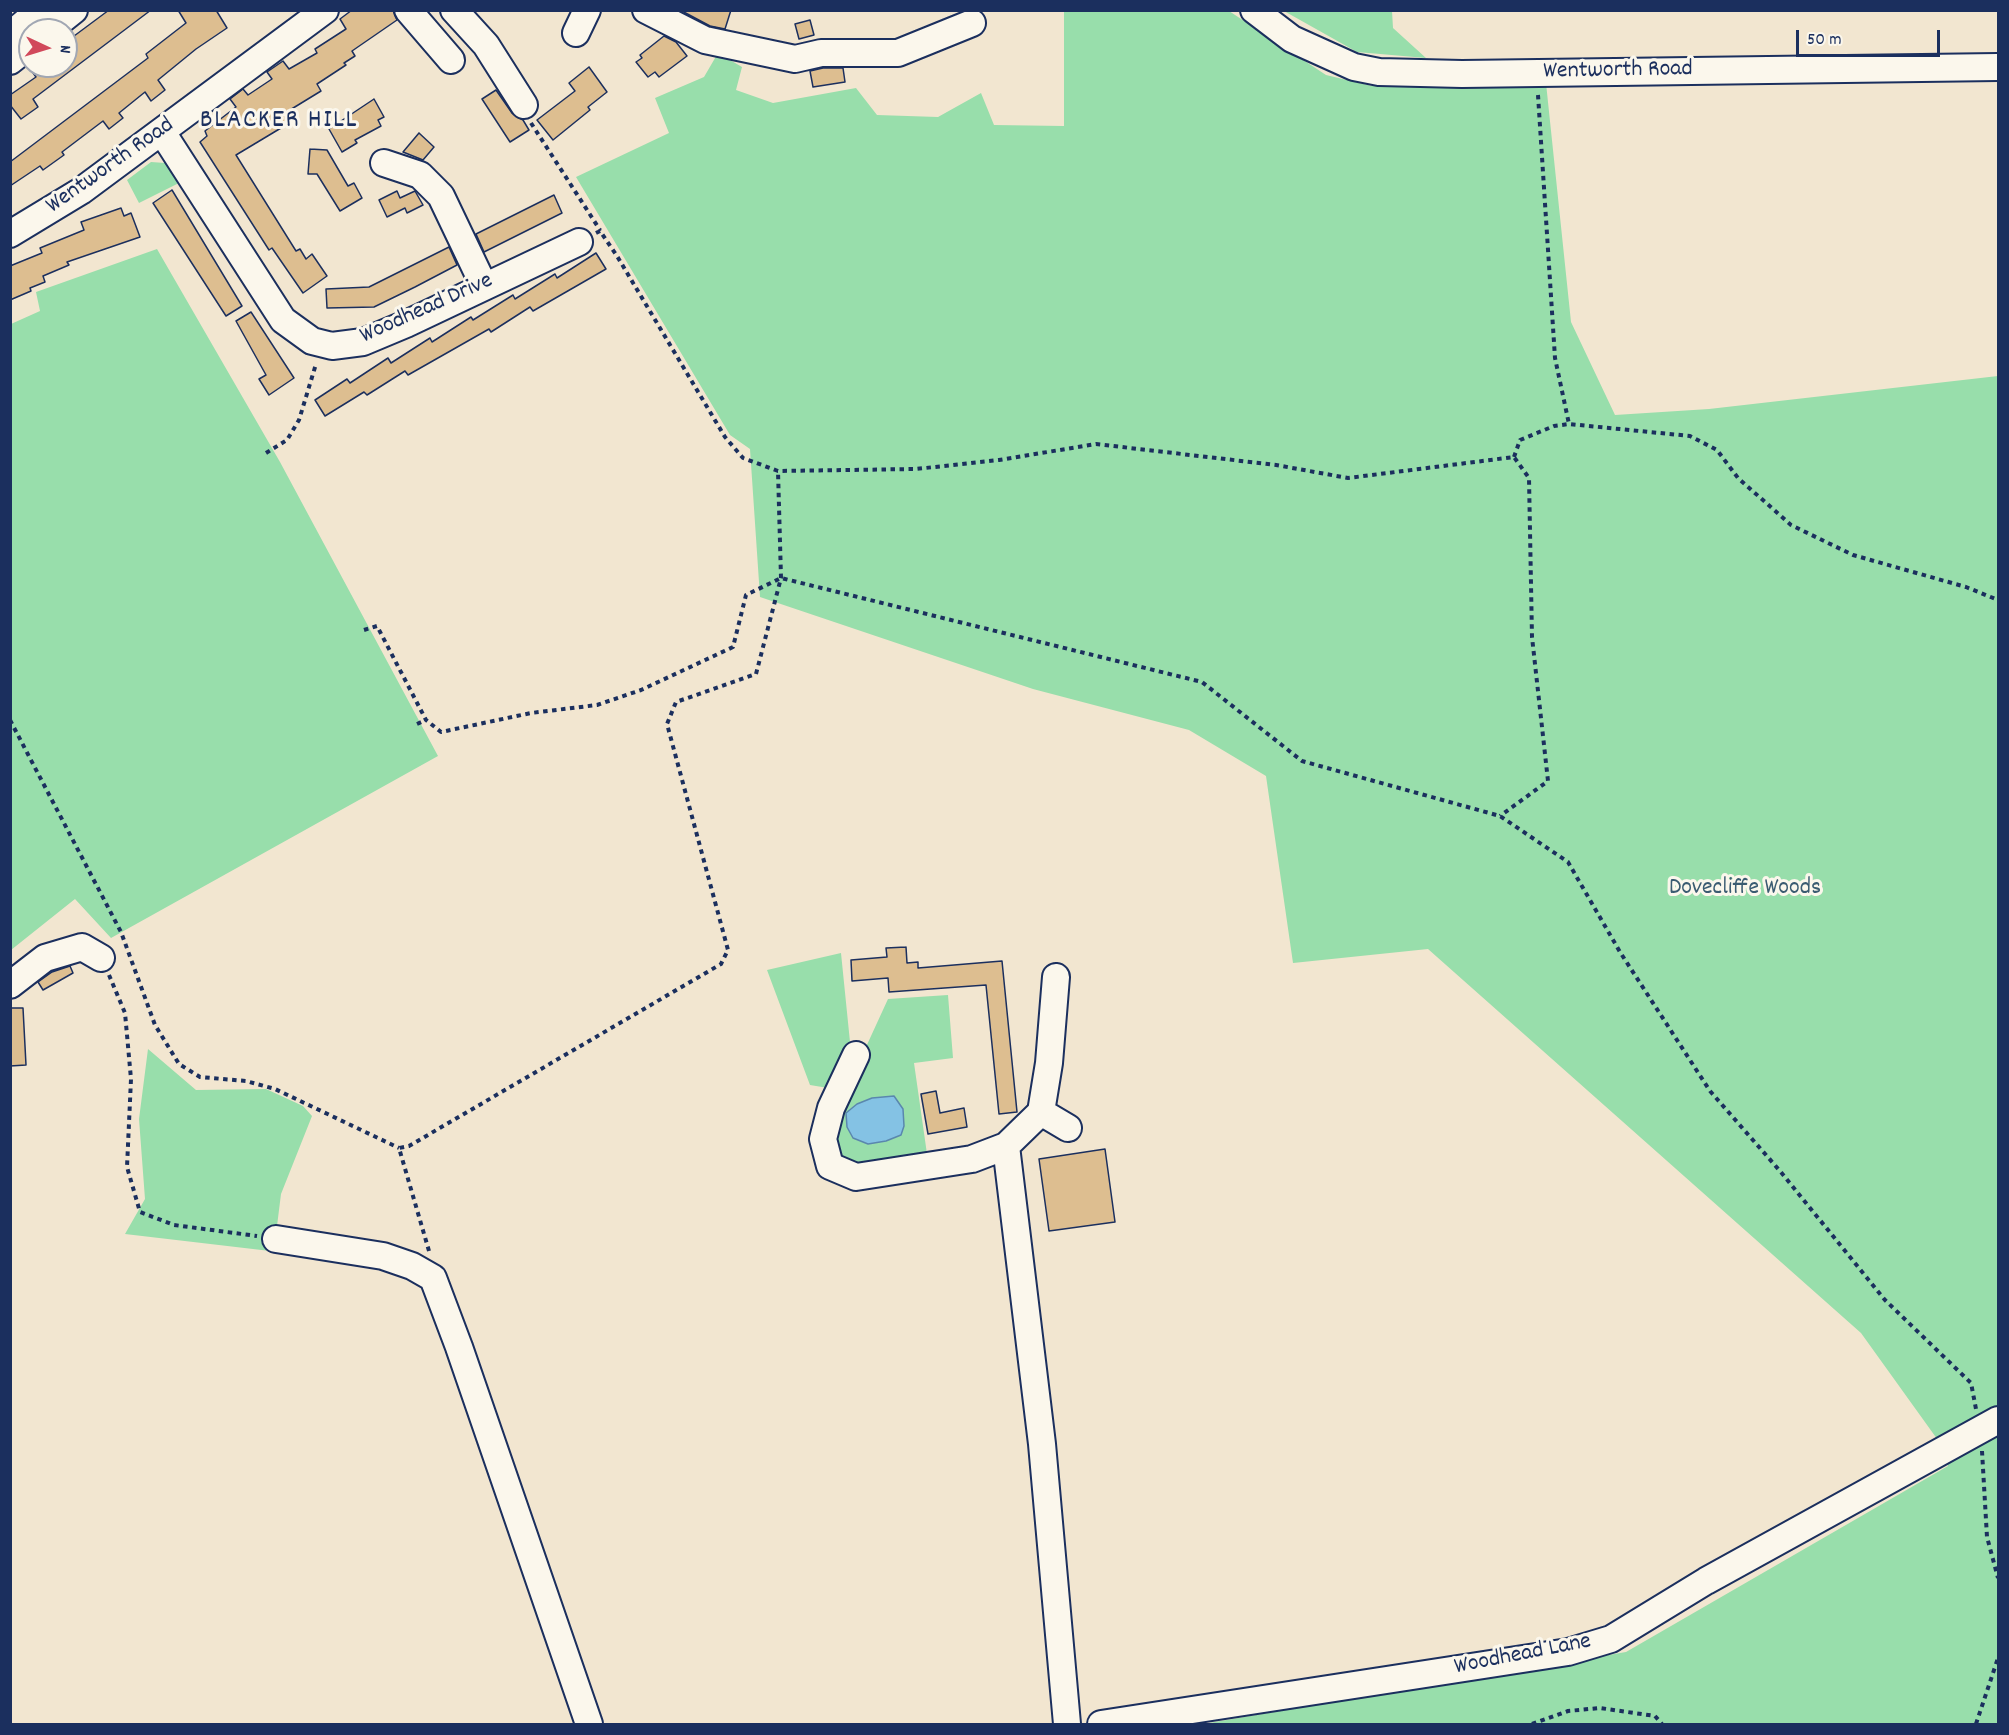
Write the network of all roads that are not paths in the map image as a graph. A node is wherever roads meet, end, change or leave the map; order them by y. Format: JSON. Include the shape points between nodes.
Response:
{"nodes":[{"id":1,"x":40,"y":10,"type":"edge"},
{"id":2,"x":325,"y":10,"type":"edge"},
{"id":3,"x":408,"y":10,"type":"edge"},
{"id":4,"x":454,"y":10,"type":"edge"},
{"id":5,"x":646,"y":10,"type":"edge"},
{"id":6,"x":1254,"y":10,"type":"edge"},
{"id":7,"x":972,"y":23,"type":"dead end"},
{"id":8,"x":10,"y":35,"type":"edge"},
{"id":9,"x":451,"y":60,"type":"dead end"},
{"id":10,"x":1998,"y":67,"type":"edge"},
{"id":11,"x":524,"y":105,"type":"dead end"},
{"id":12,"x":162,"y":132,"type":"junction"},
{"id":13,"x":384,"y":163,"type":"dead end"},
{"id":14,"x":10,"y":234,"type":"edge"},
{"id":15,"x":589,"y":236,"type":"road end"},
{"id":16,"x":484,"y":286,"type":"junction"},
{"id":17,"x":101,"y":958,"type":"road end"},
{"id":18,"x":1056,"y":976,"type":"dead end"},
{"id":19,"x":10,"y":985,"type":"edge"},
{"id":20,"x":856,"y":1055,"type":"dead end"},
{"id":21,"x":1041,"y":1112,"type":"junction"},
{"id":22,"x":1068,"y":1128,"type":"dead end"},
{"id":23,"x":1006,"y":1146,"type":"junction"},
{"id":24,"x":276,"y":1239,"type":"road end"},
{"id":25,"x":1990,"y":1424,"type":"edge"},
{"id":26,"x":589,"y":1725,"type":"edge"},
{"id":27,"x":1067,"y":1725,"type":"edge"},
{"id":28,"x":1101,"y":1725,"type":"edge"}],
"edges":[{"from":1,"to":8,"type":"street"},
{"from":2,"to":12,"type":"street","name":"Wentworth Road"},
{"from":3,"to":9,"type":"street"},
{"from":4,"to":11,"type":"street","via":[[486,45]]},
{"from":5,"to":7,"type":"street","via":[[705,40],[795,59],[821,53],[898,53]]},
{"from":6,"to":10,"type":"street","name":"Wentworth Road","via":[[1292,39],[1354,67],[1407,74]]},
{"from":12,"to":14,"type":"street","name":"Wentworth Road","via":[[81,191]]},
{"from":12,"to":16,"type":"street","name":"Woodhead Drive","via":[[282,320],[312,341],[332,346],[363,342]]},
{"from":13,"to":16,"type":"street","via":[[420,175],[441,196]]},
{"from":15,"to":16,"type":"street","name":"Woodhead Drive"},
{"from":17,"to":19,"type":"street","via":[[82,947],[63,952],[45,958]]},
{"from":18,"to":21,"type":"street"},
{"from":20,"to":23,"type":"street","via":[[831,1108],[823,1139],[830,1166],[856,1177],[972,1159]]},
{"from":21,"to":22,"type":"street"},
{"from":21,"to":23,"type":"street"},
{"from":23,"to":27,"type":"street","via":[[1042,1444]]},
{"from":24,"to":26,"type":"street","via":[[383,1256],[433,1278]]},
{"from":25,"to":28,"type":"street","name":"Woodhead Lane","via":[[1706,1581],[1611,1639],[1568,1652]]}]}
